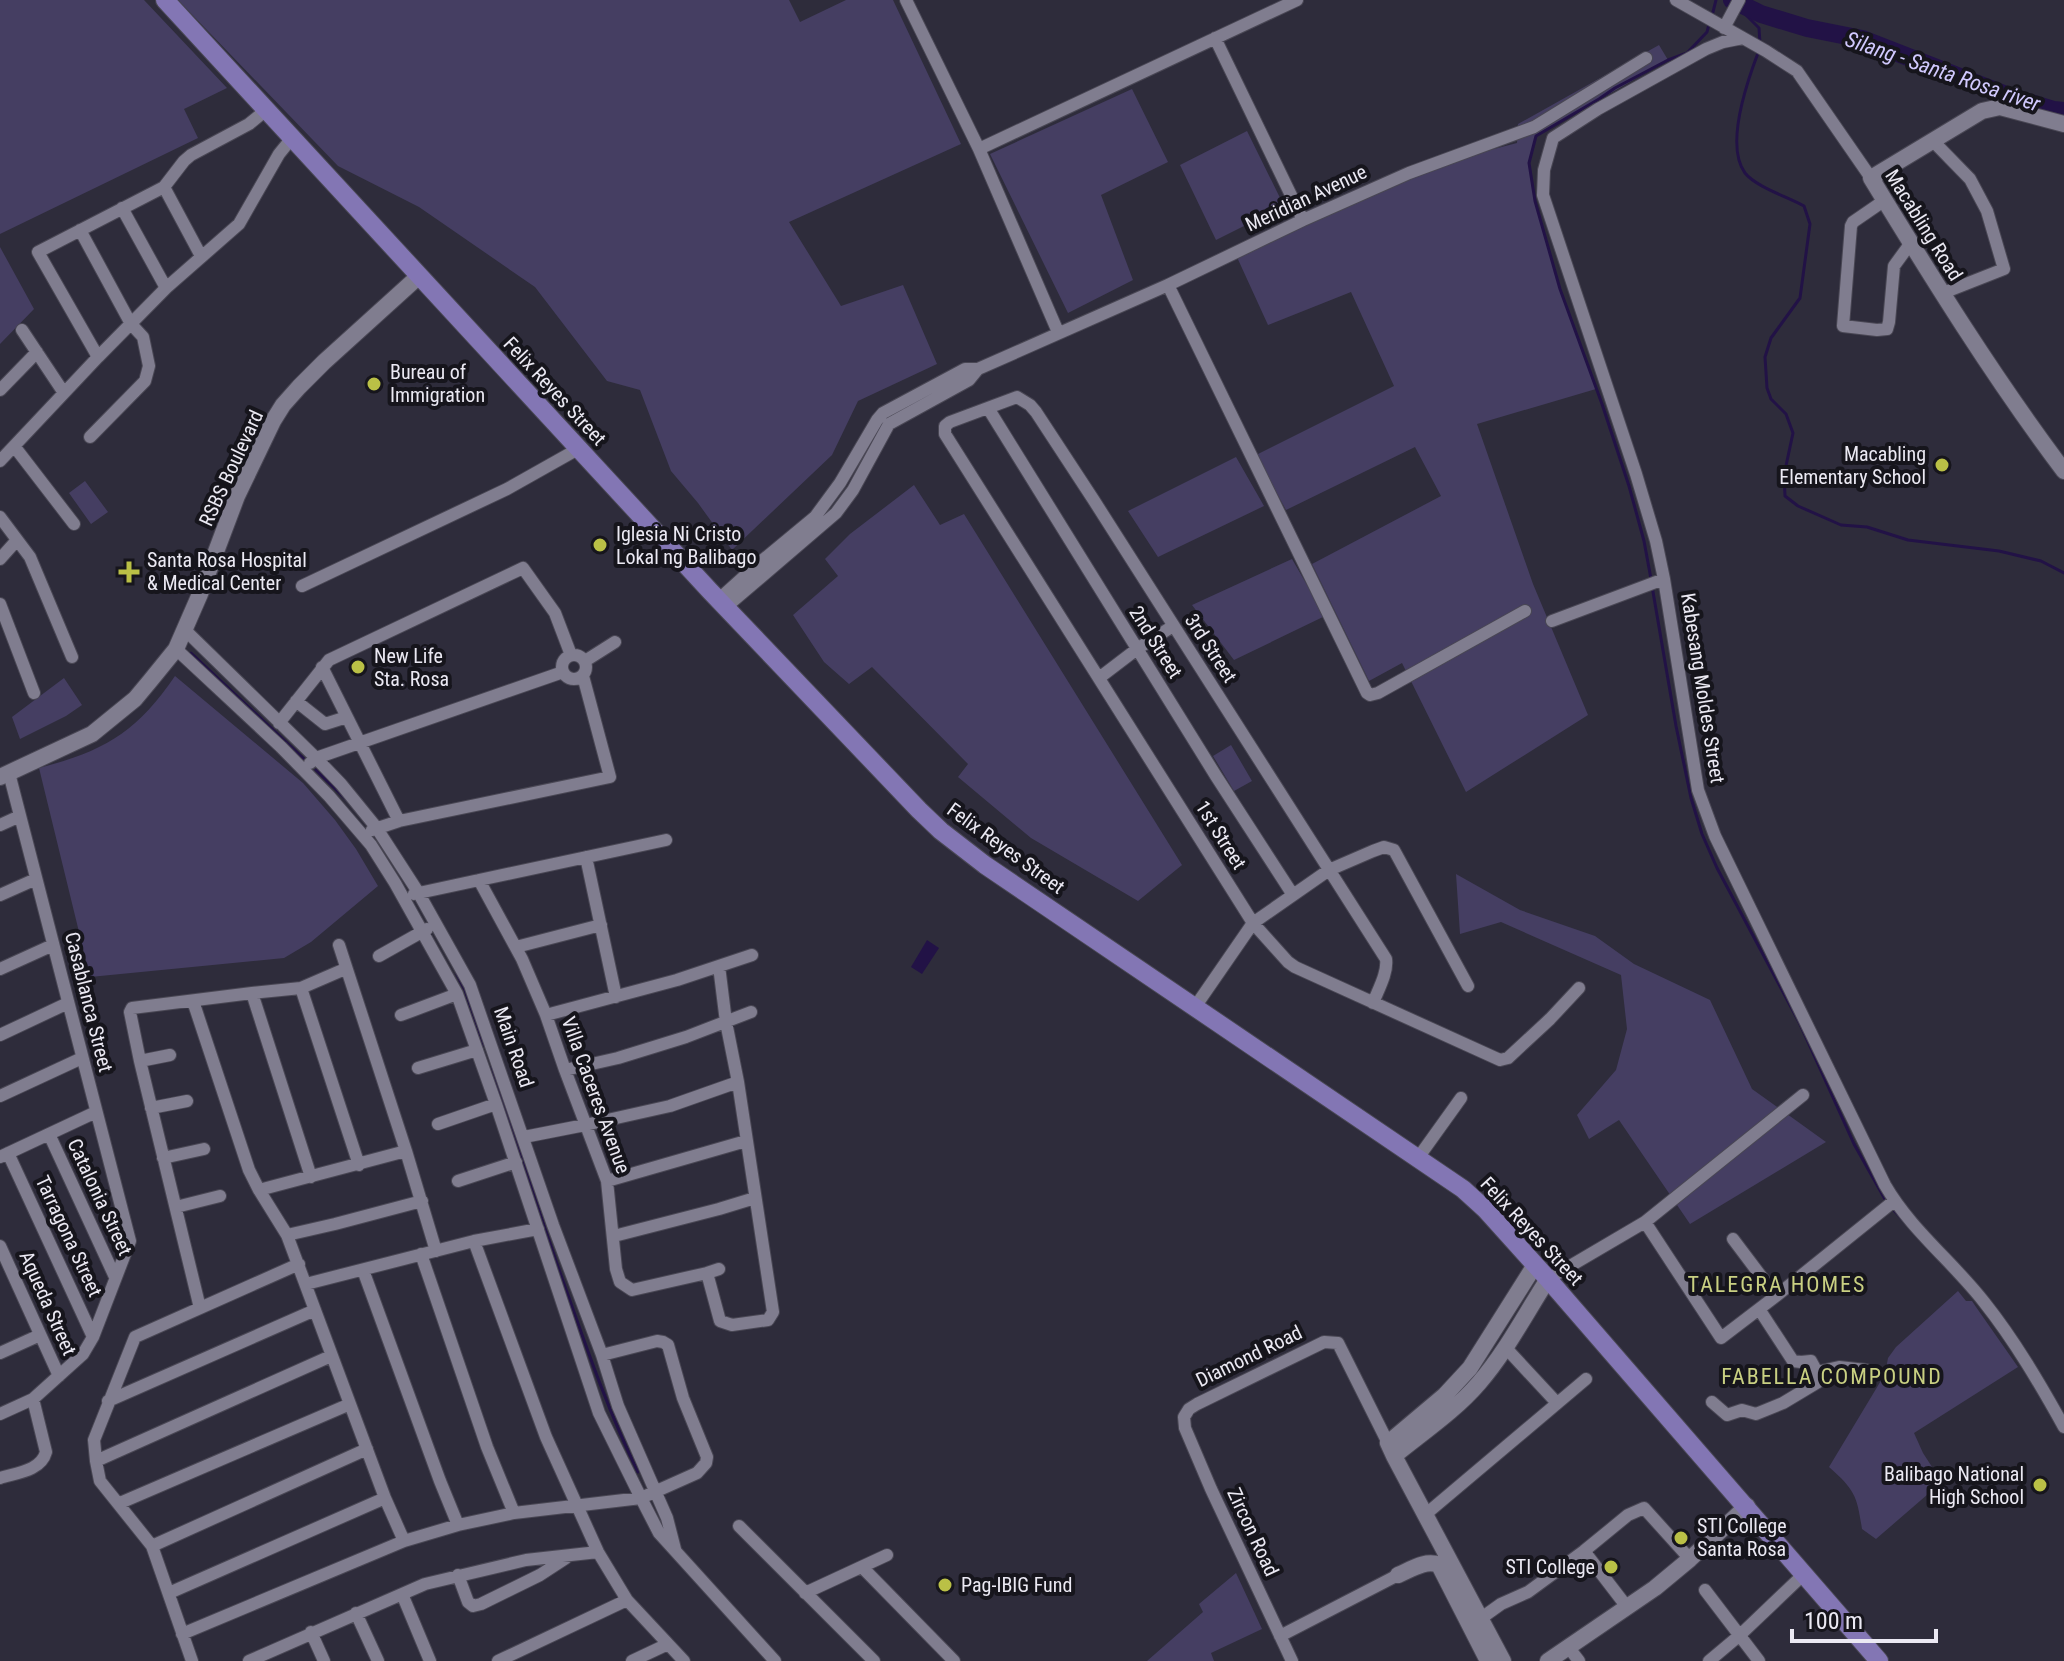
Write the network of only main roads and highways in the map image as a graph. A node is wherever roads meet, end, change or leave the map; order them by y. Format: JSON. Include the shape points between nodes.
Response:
{"nodes":[{"id":1,"x":165,"y":0,"type":"edge"},
{"id":2,"x":1879,"y":1661,"type":"edge"}],
"edges":[{"from":1,"to":2,"type":"main road","name":"Felix Reyes Street","via":[[722,604],[941,831],[1463,1189]]}]}
